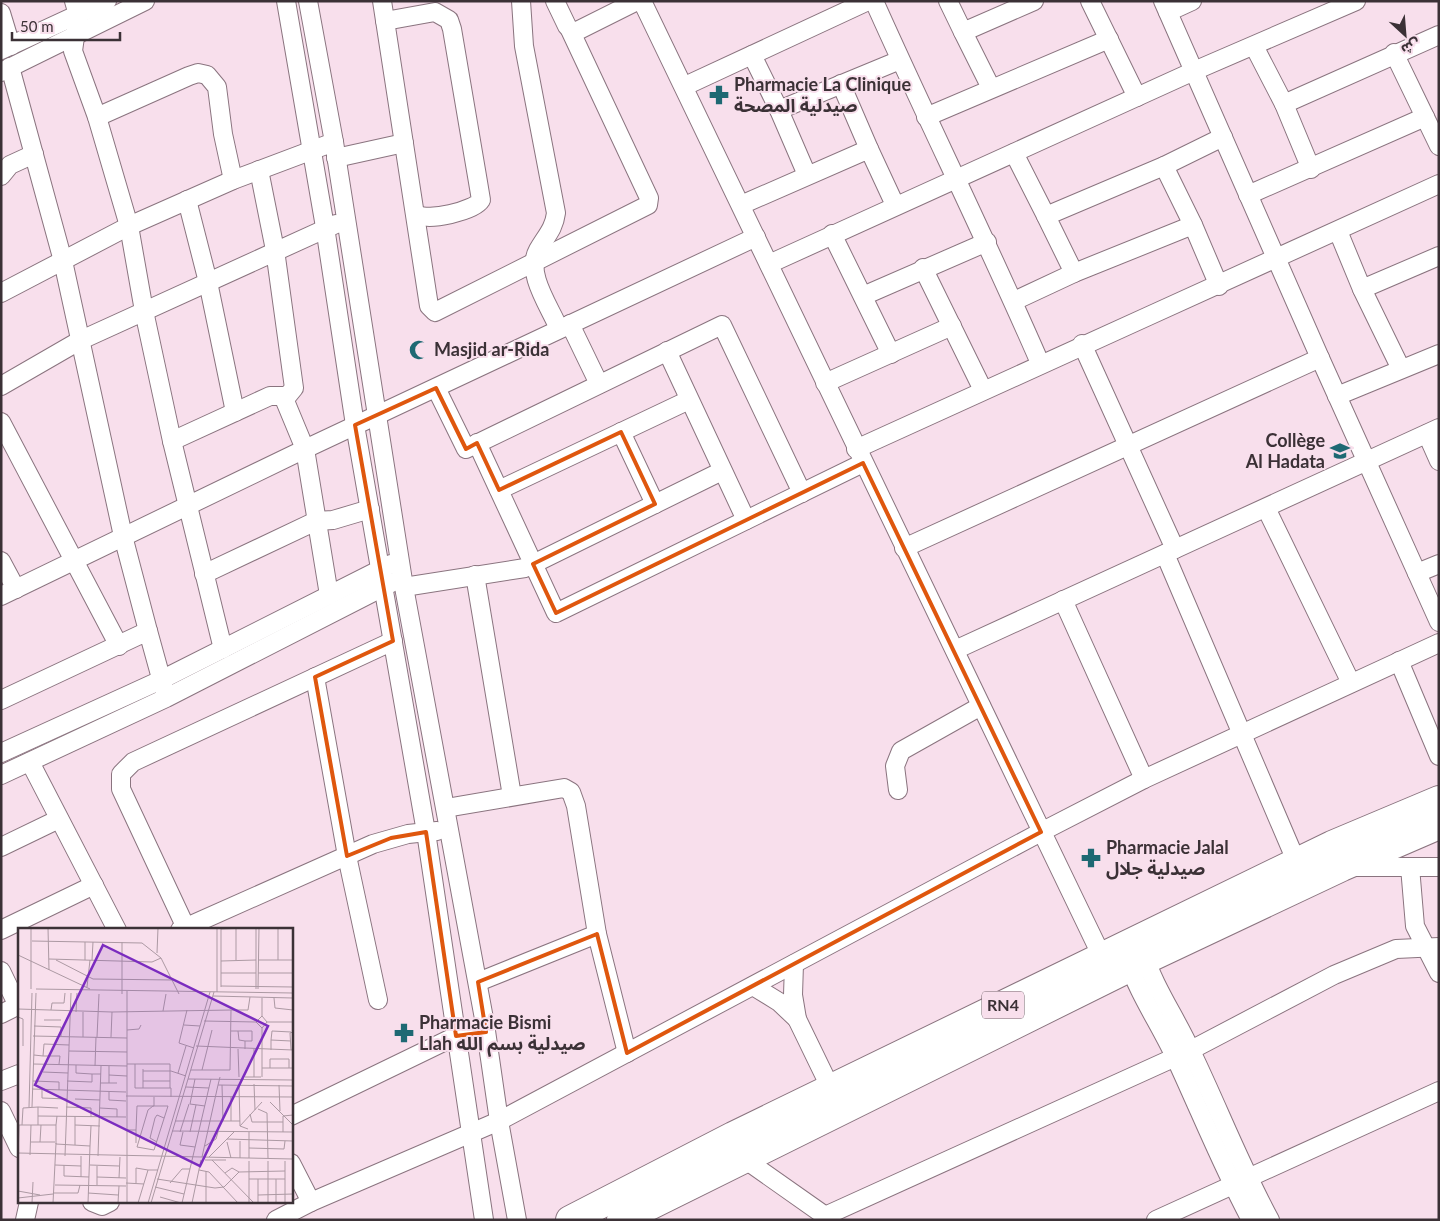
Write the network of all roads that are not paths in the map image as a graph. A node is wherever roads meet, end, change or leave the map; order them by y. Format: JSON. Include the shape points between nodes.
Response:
{"nodes":[{"id":1,"x":107,"y":1,"type":"edge"},
{"id":2,"x":145,"y":1,"type":"edge"},
{"id":3,"x":286,"y":1,"type":"edge"},
{"id":4,"x":308,"y":1,"type":"edge"},
{"id":5,"x":382,"y":1,"type":"edge"},
{"id":6,"x":521,"y":1,"type":"edge"},
{"id":7,"x":555,"y":1,"type":"edge"},
{"id":8,"x":637,"y":1,"type":"edge"},
{"id":9,"x":642,"y":1,"type":"edge"},
{"id":10,"x":868,"y":1,"type":"edge"},
{"id":11,"x":874,"y":1,"type":"edge"},
{"id":12,"x":948,"y":1,"type":"edge"},
{"id":13,"x":1034,"y":1,"type":"edge"},
{"id":14,"x":1090,"y":1,"type":"edge"},
{"id":15,"x":1192,"y":1,"type":"edge"},
{"id":16,"x":1356,"y":1,"type":"edge"},
{"id":17,"x":1166,"y":7,"type":"edge"},
{"id":18,"x":76,"y":8,"type":"edge"},
{"id":19,"x":1,"y":13,"type":"edge"},
{"id":20,"x":385,"y":21,"type":"junction"},
{"id":21,"x":571,"y":32,"type":"junction"},
{"id":22,"x":963,"y":32,"type":"junction"},
{"id":23,"x":1439,"y":35,"type":"edge"},
{"id":24,"x":76,"y":36,"type":"junction"},
{"id":25,"x":1108,"y":39,"type":"junction"},
{"id":26,"x":1254,"y":46,"type":"junction"},
{"id":27,"x":6,"y":48,"type":"edge"},
{"id":28,"x":1394,"y":53,"type":"junction"},
{"id":29,"x":752,"y":55,"type":"junction"},
{"id":30,"x":900,"y":60,"type":"junction"},
{"id":31,"x":6,"y":70,"type":"edge"},
{"id":32,"x":1194,"y":71,"type":"junction"},
{"id":33,"x":841,"y":84,"type":"junction"},
{"id":34,"x":685,"y":86,"type":"junction"},
{"id":35,"x":991,"y":88,"type":"junction"},
{"id":36,"x":1137,"y":97,"type":"junction"},
{"id":37,"x":1284,"y":104,"type":"junction"},
{"id":38,"x":779,"y":110,"type":"junction"},
{"id":39,"x":97,"y":117,"type":"junction"},
{"id":40,"x":926,"y":117,"type":"junction"},
{"id":41,"x":1425,"y":117,"type":"junction"},
{"id":42,"x":1223,"y":138,"type":"junction"},
{"id":43,"x":404,"y":143,"type":"junction"},
{"id":44,"x":1439,"y":146,"type":"edge"},
{"id":45,"x":869,"y":148,"type":"junction"},
{"id":46,"x":310,"y":150,"type":"junction"},
{"id":47,"x":335,"y":150,"type":"junction"},
{"id":48,"x":1014,"y":153,"type":"junction"},
{"id":49,"x":34,"y":154,"type":"junction"},
{"id":50,"x":1164,"y":166,"type":"junction"},
{"id":51,"x":1311,"y":169,"type":"junction"},
{"id":52,"x":258,"y":170,"type":"junction"},
{"id":53,"x":807,"y":175,"type":"junction"},
{"id":54,"x":1,"y":176,"type":"edge"},
{"id":55,"x":956,"y":178,"type":"junction"},
{"id":56,"x":233,"y":180,"type":"junction"},
{"id":57,"x":1439,"y":184,"type":"edge"},
{"id":58,"x":1248,"y":195,"type":"junction"},
{"id":59,"x":187,"y":200,"type":"junction"},
{"id":60,"x":741,"y":205,"type":"junction"},
{"id":61,"x":895,"y":205,"type":"junction"},
{"id":62,"x":416,"y":214,"type":"junction"},
{"id":63,"x":1046,"y":216,"type":"junction"},
{"id":64,"x":346,"y":221,"type":"junction"},
{"id":65,"x":1193,"y":225,"type":"junction"},
{"id":66,"x":129,"y":226,"type":"junction"},
{"id":67,"x":325,"y":227,"type":"junction"},
{"id":68,"x":1338,"y":231,"type":"junction"},
{"id":69,"x":832,"y":234,"type":"junction"},
{"id":70,"x":756,"y":237,"type":"junction"},
{"id":71,"x":987,"y":242,"type":"junction"},
{"id":72,"x":275,"y":250,"type":"junction"},
{"id":73,"x":1439,"y":256,"type":"edge"},
{"id":74,"x":1276,"y":259,"type":"junction"},
{"id":75,"x":63,"y":261,"type":"junction"},
{"id":76,"x":533,"y":264,"type":"junction"},
{"id":77,"x":769,"y":264,"type":"junction"},
{"id":78,"x":923,"y":268,"type":"junction"},
{"id":79,"x":1074,"y":274,"type":"junction"},
{"id":80,"x":208,"y":282,"type":"junction"},
{"id":81,"x":1219,"y":286,"type":"junction"},
{"id":82,"x":1362,"y":289,"type":"junction"},
{"id":83,"x":1,"y":293,"type":"edge"},
{"id":84,"x":863,"y":296,"type":"junction"},
{"id":85,"x":1014,"y":301,"type":"junction"},
{"id":86,"x":144,"y":311,"type":"junction"},
{"id":87,"x":565,"y":326,"type":"junction"},
{"id":88,"x":952,"y":326,"type":"junction"},
{"id":89,"x":79,"y":342,"type":"junction"},
{"id":90,"x":1082,"y":344,"type":"junction"},
{"id":91,"x":667,"y":351,"type":"junction"},
{"id":92,"x":891,"y":354,"type":"junction"},
{"id":93,"x":1439,"y":354,"type":"edge"},
{"id":94,"x":1320,"y":358,"type":"junction"},
{"id":95,"x":1040,"y":363,"type":"junction"},
{"id":96,"x":1401,"y":369,"type":"junction"},
{"id":97,"x":825,"y":383,"type":"junction"},
{"id":98,"x":599,"y":384,"type":"junction"},
{"id":99,"x":1,"y":386,"type":"edge"},
{"id":100,"x":436,"y":388,"type":"junction"},
{"id":101,"x":983,"y":390,"type":"junction"},
{"id":102,"x":1337,"y":396,"type":"junction"},
{"id":103,"x":285,"y":399,"type":"junction"},
{"id":104,"x":689,"y":400,"type":"junction"},
{"id":105,"x":234,"y":412,"type":"junction"},
{"id":106,"x":377,"y":415,"type":"junction"},
{"id":107,"x":1,"y":422,"type":"edge"},
{"id":108,"x":355,"y":425,"type":"junction"},
{"id":109,"x":1433,"y":431,"type":"edge"},
{"id":110,"x":621,"y":432,"type":"junction"},
{"id":111,"x":172,"y":441,"type":"junction"},
{"id":112,"x":477,"y":443,"type":"junction"},
{"id":113,"x":1127,"y":446,"type":"junction"},
{"id":114,"x":305,"y":448,"type":"junction"},
{"id":115,"x":859,"y":456,"type":"junction"},
{"id":116,"x":1439,"y":462,"type":"edge"},
{"id":117,"x":1367,"y":463,"type":"junction"},
{"id":118,"x":722,"y":471,"type":"junction"},
{"id":119,"x":499,"y":490,"type":"junction"},
{"id":120,"x":802,"y":493,"type":"junction"},
{"id":121,"x":655,"y":504,"type":"junction"},
{"id":122,"x":187,"y":505,"type":"junction"},
{"id":123,"x":1266,"y":508,"type":"junction"},
{"id":124,"x":370,"y":509,"type":"junction"},
{"id":125,"x":746,"y":520,"type":"junction"},
{"id":126,"x":316,"y":521,"type":"junction"},
{"id":127,"x":123,"y":536,"type":"junction"},
{"id":128,"x":904,"y":548,"type":"junction"},
{"id":129,"x":1170,"y":552,"type":"junction"},
{"id":130,"x":400,"y":560,"type":"junction"},
{"id":131,"x":1,"y":561,"type":"edge"},
{"id":132,"x":74,"y":561,"type":"junction"},
{"id":133,"x":533,"y":564,"type":"junction"},
{"id":134,"x":1439,"y":564,"type":"edge"},
{"id":135,"x":1416,"y":573,"type":"junction"},
{"id":136,"x":204,"y":574,"type":"junction"},
{"id":137,"x":475,"y":575,"type":"junction"},
{"id":138,"x":382,"y":578,"type":"junction"},
{"id":139,"x":404,"y":582,"type":"junction"},
{"id":140,"x":8,"y":593,"type":"edge"},
{"id":141,"x":329,"y":595,"type":"junction"},
{"id":142,"x":1064,"y":600,"type":"junction"},
{"id":143,"x":1439,"y":622,"type":"edge"},
{"id":144,"x":148,"y":631,"type":"junction"},
{"id":145,"x":393,"y":641,"type":"junction"},
{"id":146,"x":1439,"y":643,"type":"edge"},
{"id":147,"x":119,"y":646,"type":"junction"},
{"id":148,"x":223,"y":649,"type":"junction"},
{"id":149,"x":955,"y":650,"type":"junction"},
{"id":150,"x":1399,"y":661,"type":"junction"},
{"id":151,"x":315,"y":677,"type":"junction"},
{"id":152,"x":161,"y":680,"type":"junction"},
{"id":153,"x":1351,"y":683,"type":"junction"},
{"id":154,"x":166,"y":698,"type":"junction"},
{"id":155,"x":1,"y":700,"type":"edge"},
{"id":156,"x":981,"y":706,"type":"junction"},
{"id":157,"x":1240,"y":734,"type":"junction"},
{"id":158,"x":1,"y":753,"type":"edge"},
{"id":159,"x":1439,"y":756,"type":"edge"},
{"id":160,"x":30,"y":762,"type":"junction"},
{"id":161,"x":1,"y":775,"type":"edge"},
{"id":162,"x":1144,"y":779,"type":"junction"},
{"id":163,"x":898,"y":790,"type":"dead end"},
{"id":164,"x":512,"y":796,"type":"junction"},
{"id":165,"x":1439,"y":800,"type":"edge"},
{"id":166,"x":446,"y":808,"type":"junction"},
{"id":167,"x":59,"y":819,"type":"junction"},
{"id":168,"x":1439,"y":825,"type":"edge"},
{"id":169,"x":450,"y":831,"type":"junction"},
{"id":170,"x":426,"y":832,"type":"junction"},
{"id":171,"x":1041,"y":832,"type":"junction"},
{"id":172,"x":1,"y":847,"type":"edge"},
{"id":173,"x":347,"y":856,"type":"junction"},
{"id":174,"x":1297,"y":862,"type":"junction"},
{"id":175,"x":1342,"y":867,"type":"junction"},
{"id":176,"x":1410,"y":867,"type":"junction"},
{"id":177,"x":1439,"y":867,"type":"edge"},
{"id":178,"x":94,"y":885,"type":"junction"},
{"id":179,"x":117,"y":928,"type":"edge"},
{"id":180,"x":184,"y":928,"type":"edge"},
{"id":181,"x":186,"y":928,"type":"edge"},
{"id":182,"x":1,"y":930,"type":"edge"},
{"id":183,"x":597,"y":934,"type":"junction"},
{"id":184,"x":1432,"y":946,"type":"edge"},
{"id":185,"x":1125,"y":959,"type":"junction"},
{"id":186,"x":794,"y":964,"type":"junction"},
{"id":187,"x":1,"y":971,"type":"edge"},
{"id":188,"x":1439,"y":974,"type":"edge"},
{"id":189,"x":478,"y":982,"type":"junction"},
{"id":190,"x":753,"y":986,"type":"junction"},
{"id":191,"x":378,"y":1000,"type":"dead end"},
{"id":192,"x":18,"y":1004,"type":"edge"},
{"id":193,"x":18,"y":1006,"type":"edge"},
{"id":194,"x":1,"y":1014,"type":"edge"},
{"id":195,"x":797,"y":1019,"type":"junction"},
{"id":196,"x":486,"y":1032,"type":"junction"},
{"id":197,"x":456,"y":1036,"type":"junction"},
{"id":198,"x":627,"y":1053,"type":"junction"},
{"id":199,"x":1183,"y":1054,"type":"junction"},
{"id":200,"x":18,"y":1074,"type":"edge"},
{"id":201,"x":1,"y":1081,"type":"edge"},
{"id":202,"x":831,"y":1089,"type":"junction"},
{"id":203,"x":1439,"y":1090,"type":"edge"},
{"id":204,"x":1,"y":1111,"type":"edge"},
{"id":205,"x":292,"y":1116,"type":"edge"},
{"id":206,"x":499,"y":1121,"type":"junction"},
{"id":207,"x":471,"y":1134,"type":"junction"},
{"id":208,"x":18,"y":1146,"type":"edge"},
{"id":209,"x":738,"y":1147,"type":"junction"},
{"id":210,"x":292,"y":1165,"type":"edge"},
{"id":211,"x":1240,"y":1182,"type":"junction"},
{"id":212,"x":311,"y":1202,"type":"junction"},
{"id":213,"x":29,"y":1204,"type":"edge"},
{"id":214,"x":828,"y":1218,"type":"edge"},
{"id":215,"x":25,"y":1220,"type":"edge"},
{"id":216,"x":276,"y":1220,"type":"edge"},
{"id":217,"x":484,"y":1220,"type":"edge"},
{"id":218,"x":517,"y":1220,"type":"edge"},
{"id":219,"x":570,"y":1220,"type":"edge"},
{"id":220,"x":621,"y":1220,"type":"edge"},
{"id":221,"x":1156,"y":1220,"type":"edge"},
{"id":222,"x":1251,"y":1220,"type":"edge"},
{"id":223,"x":1270,"y":1220,"type":"edge"}],
"edges":[{"from":1,"to":18,"type":"street"},
{"from":2,"to":24,"type":"street"},
{"from":3,"to":46,"type":"street"},
{"from":4,"to":47,"type":"street"},
{"from":5,"to":20,"type":"street"},
{"from":6,"to":76,"type":"street","via":[[524,46],[556,212],[555,223]]},
{"from":7,"to":21,"type":"street"},
{"from":8,"to":21,"type":"street","via":[[577,32]]},
{"from":9,"to":34,"type":"street"},
{"from":10,"to":29,"type":"street"},
{"from":11,"to":30,"type":"street"},
{"from":12,"to":22,"type":"street"},
{"from":13,"to":22,"type":"street"},
{"from":14,"to":25,"type":"street"},
{"from":15,"to":17,"type":"street"},
{"from":16,"to":26,"type":"street"},
{"from":17,"to":32,"type":"street"},
{"from":18,"to":24,"type":"street"},
{"from":18,"to":27,"type":"street"},
{"from":19,"to":27,"type":"street"},
{"from":20,"to":43,"type":"street"},
{"from":20,"to":62,"type":"street","via":[[435,12],[449,20],[479,187],[481,200],[472,208],[431,217]]},
{"from":21,"to":76,"type":"street","via":[[649,198],[648,205]]},
{"from":22,"to":35,"type":"street"},
{"from":23,"to":28,"type":"street"},
{"from":24,"to":31,"type":"street"},
{"from":24,"to":39,"type":"street","via":[[73,51]]},
{"from":25,"to":35,"type":"street"},
{"from":25,"to":36,"type":"street"},
{"from":26,"to":32,"type":"street"},
{"from":26,"to":37,"type":"street"},
{"from":28,"to":37,"type":"street"},
{"from":28,"to":41,"type":"street"},
{"from":29,"to":34,"type":"street"},
{"from":29,"to":38,"type":"street"},
{"from":30,"to":33,"type":"street"},
{"from":30,"to":40,"type":"street"},
{"from":31,"to":49,"type":"street"},
{"from":32,"to":36,"type":"street"},
{"from":32,"to":42,"type":"street"},
{"from":33,"to":38,"type":"street"},
{"from":33,"to":45,"type":"street"},
{"from":34,"to":60,"type":"street"},
{"from":35,"to":40,"type":"street"},
{"from":36,"to":48,"type":"street"},
{"from":37,"to":51,"type":"street"},
{"from":38,"to":53,"type":"street"},
{"from":39,"to":56,"type":"street","via":[[189,76],[207,75],[217,87]]},
{"from":39,"to":66,"type":"street"},
{"from":40,"to":55,"type":"street"},
{"from":41,"to":44,"type":"street"},
{"from":41,"to":51,"type":"street"},
{"from":42,"to":50,"type":"street"},
{"from":42,"to":58,"type":"street"},
{"from":43,"to":47,"type":"street"},
{"from":43,"to":62,"type":"street"},
{"from":45,"to":53,"type":"street"},
{"from":45,"to":61,"type":"street"},
{"from":46,"to":47,"type":"street"},
{"from":46,"to":52,"type":"street"},
{"from":46,"to":67,"type":"street"},
{"from":47,"to":64,"type":"street"},
{"from":48,"to":55,"type":"street"},
{"from":48,"to":63,"type":"street"},
{"from":49,"to":54,"type":"street","via":[[10,165]]},
{"from":49,"to":75,"type":"street"},
{"from":50,"to":63,"type":"street"},
{"from":50,"to":65,"type":"street"},
{"from":51,"to":58,"type":"street"},
{"from":52,"to":56,"type":"street"},
{"from":52,"to":72,"type":"street"},
{"from":53,"to":60,"type":"street"},
{"from":55,"to":61,"type":"street"},
{"from":55,"to":71,"type":"street"},
{"from":56,"to":59,"type":"street"},
{"from":57,"to":68,"type":"street"},
{"from":58,"to":74,"type":"street"},
{"from":59,"to":66,"type":"street"},
{"from":59,"to":80,"type":"street"},
{"from":60,"to":70,"type":"street"},
{"from":61,"to":69,"type":"street"},
{"from":62,"to":76,"type":"street","via":[[432,311],[439,311]]},
{"from":63,"to":79,"type":"street"},
{"from":64,"to":67,"type":"street"},
{"from":64,"to":106,"type":"street"},
{"from":65,"to":79,"type":"street"},
{"from":65,"to":81,"type":"street"},
{"from":66,"to":75,"type":"street"},
{"from":66,"to":86,"type":"street"},
{"from":67,"to":72,"type":"street"},
{"from":67,"to":108,"type":"street"},
{"from":68,"to":74,"type":"street"},
{"from":68,"to":82,"type":"street"},
{"from":69,"to":77,"type":"street"},
{"from":69,"to":84,"type":"street"},
{"from":70,"to":77,"type":"street"},
{"from":70,"to":87,"type":"street"},
{"from":71,"to":78,"type":"street"},
{"from":71,"to":85,"type":"street"},
{"from":72,"to":80,"type":"street"},
{"from":72,"to":103,"type":"street","via":[[294,388]]},
{"from":73,"to":82,"type":"street"},
{"from":74,"to":81,"type":"street"},
{"from":74,"to":94,"type":"street"},
{"from":75,"to":83,"type":"street"},
{"from":75,"to":89,"type":"street"},
{"from":76,"to":87,"type":"street","via":[[533,272]]},
{"from":77,"to":97,"type":"street"},
{"from":78,"to":84,"type":"street"},
{"from":78,"to":88,"type":"street"},
{"from":79,"to":85,"type":"street"},
{"from":80,"to":86,"type":"street"},
{"from":80,"to":105,"type":"street"},
{"from":81,"to":90,"type":"street"},
{"from":82,"to":96,"type":"street"},
{"from":84,"to":92,"type":"street"},
{"from":85,"to":95,"type":"street"},
{"from":86,"to":89,"type":"street"},
{"from":86,"to":111,"type":"street"},
{"from":87,"to":98,"type":"street"},
{"from":87,"to":100,"type":"street"},
{"from":88,"to":92,"type":"street"},
{"from":88,"to":101,"type":"street"},
{"from":89,"to":99,"type":"street"},
{"from":89,"to":127,"type":"street"},
{"from":90,"to":95,"type":"street"},
{"from":90,"to":113,"type":"street"},
{"from":91,"to":98,"type":"street"},
{"from":91,"to":104,"type":"street"},
{"from":91,"to":120,"type":"street","via":[[722,325]]},
{"from":92,"to":97,"type":"street"},
{"from":93,"to":96,"type":"street"},
{"from":94,"to":102,"type":"street"},
{"from":94,"to":113,"type":"street"},
{"from":95,"to":101,"type":"street"},
{"from":96,"to":102,"type":"street"},
{"from":97,"to":115,"type":"street"},
{"from":98,"to":112,"type":"street"},
{"from":100,"to":106,"type":"street"},
{"from":100,"to":112,"type":"street","via":[[466,449]]},
{"from":101,"to":115,"type":"street"},
{"from":102,"to":117,"type":"street"},
{"from":103,"to":105,"type":"street","via":[[274,394]]},
{"from":103,"to":114,"type":"street"},
{"from":104,"to":110,"type":"street"},
{"from":104,"to":118,"type":"street"},
{"from":105,"to":111,"type":"street"},
{"from":106,"to":108,"type":"street"},
{"from":106,"to":130,"type":"street"},
{"from":107,"to":132,"type":"street"},
{"from":108,"to":114,"type":"street"},
{"from":108,"to":124,"type":"street"},
{"from":109,"to":116,"type":"street"},
{"from":109,"to":117,"type":"street"},
{"from":110,"to":119,"type":"street"},
{"from":110,"to":121,"type":"street"},
{"from":111,"to":122,"type":"street"},
{"from":112,"to":119,"type":"street"},
{"from":113,"to":128,"type":"street"},
{"from":113,"to":129,"type":"street"},
{"from":114,"to":122,"type":"street"},
{"from":114,"to":126,"type":"street"},
{"from":115,"to":120,"type":"street"},
{"from":115,"to":128,"type":"street"},
{"from":117,"to":123,"type":"street"},
{"from":117,"to":135,"type":"street"},
{"from":118,"to":121,"type":"street"},
{"from":118,"to":125,"type":"street"},
{"from":119,"to":133,"type":"street"},
{"from":120,"to":125,"type":"street"},
{"from":121,"to":133,"type":"street"},
{"from":122,"to":127,"type":"street"},
{"from":122,"to":136,"type":"street"},
{"from":123,"to":129,"type":"street"},
{"from":123,"to":153,"type":"street"},
{"from":124,"to":126,"type":"street","via":[[333,520]]},
{"from":124,"to":138,"type":"street"},
{"from":125,"to":133,"type":"street","via":[[556,613]]},
{"from":126,"to":136,"type":"street"},
{"from":126,"to":141,"type":"street"},
{"from":127,"to":132,"type":"street"},
{"from":127,"to":144,"type":"street"},
{"from":128,"to":149,"type":"street"},
{"from":129,"to":142,"type":"street"},
{"from":129,"to":157,"type":"street"},
{"from":130,"to":138,"type":"street"},
{"from":130,"to":139,"type":"street"},
{"from":131,"to":140,"type":"street"},
{"from":132,"to":140,"type":"street"},
{"from":132,"to":147,"type":"street"},
{"from":133,"to":137,"type":"street","via":[[526,568]]},
{"from":134,"to":135,"type":"street"},
{"from":135,"to":143,"type":"street"},
{"from":136,"to":148,"type":"street"},
{"from":137,"to":139,"type":"street"},
{"from":137,"to":164,"type":"street"},
{"from":138,"to":139,"type":"street"},
{"from":138,"to":141,"type":"street"},
{"from":138,"to":145,"type":"street"},
{"from":138,"to":154,"type":"street"},
{"from":139,"to":166,"type":"street"},
{"from":141,"to":148,"type":"street"},
{"from":142,"to":149,"type":"street"},
{"from":142,"to":162,"type":"street"},
{"from":144,"to":147,"type":"street"},
{"from":144,"to":152,"type":"street"},
{"from":145,"to":151,"type":"street"},
{"from":145,"to":170,"type":"street"},
{"from":146,"to":150,"type":"street"},
{"from":147,"to":155,"type":"street"},
{"from":148,"to":152,"type":"street"},
{"from":149,"to":156,"type":"street"},
{"from":150,"to":153,"type":"street"},
{"from":150,"to":159,"type":"street"},
{"from":151,"to":173,"type":"street"},
{"from":151,"to":180,"type":"street","via":[[133,762],[121,774],[122,789]]},
{"from":152,"to":154,"type":"street"},
{"from":152,"to":158,"type":"street"},
{"from":153,"to":157,"type":"street"},
{"from":154,"to":160,"type":"street"},
{"from":156,"to":163,"type":"street","via":[[901,751],[895,766]]},
{"from":156,"to":171,"type":"street"},
{"from":157,"to":162,"type":"street"},
{"from":157,"to":174,"type":"street"},
{"from":160,"to":161,"type":"street"},
{"from":160,"to":167,"type":"street"},
{"from":162,"to":171,"type":"street"},
{"from":164,"to":166,"type":"street"},
{"from":164,"to":183,"type":"street","via":[[564,788],[571,792]]},
{"from":165,"to":174,"type":"main road","number":"RN4"},
{"from":166,"to":169,"type":"street"},
{"from":167,"to":172,"type":"street"},
{"from":167,"to":178,"type":"street"},
{"from":168,"to":175,"type":"main road","number":"RN4"},
{"from":169,"to":170,"type":"street"},
{"from":169,"to":189,"type":"street"},
{"from":170,"to":173,"type":"street","via":[[390,838]]},
{"from":170,"to":197,"type":"street"},
{"from":171,"to":185,"type":"street"},
{"from":171,"to":186,"type":"street"},
{"from":173,"to":181,"type":"street"},
{"from":173,"to":191,"type":"street"},
{"from":174,"to":185,"type":"main road","number":"RN4"},
{"from":175,"to":176,"type":"street"},
{"from":175,"to":185,"type":"main road","number":"RN4"},
{"from":176,"to":177,"type":"street"},
{"from":176,"to":184,"type":"street","via":[[1412,915],[1419,936]]},
{"from":178,"to":179,"type":"street"},
{"from":178,"to":182,"type":"street"},
{"from":183,"to":189,"type":"street"},
{"from":183,"to":198,"type":"street"},
{"from":184,"to":188,"type":"street"},
{"from":184,"to":199,"type":"street","via":[[1396,949],[1334,975]]},
{"from":185,"to":199,"type":"street"},
{"from":185,"to":202,"type":"main road","number":"RN4"},
{"from":185,"to":209,"type":"main road","number":"RN4"},
{"from":186,"to":190,"type":"street"},
{"from":186,"to":195,"type":"street","via":[[793,995]]},
{"from":187,"to":192,"type":"street"},
{"from":189,"to":196,"type":"street"},
{"from":190,"to":195,"type":"street","via":[[779,1002]]},
{"from":190,"to":198,"type":"street"},
{"from":193,"to":194,"type":"street"},
{"from":195,"to":202,"type":"street"},
{"from":196,"to":197,"type":"street"},
{"from":196,"to":206,"type":"street"},
{"from":197,"to":205,"type":"street"},
{"from":197,"to":207,"type":"street"},
{"from":198,"to":206,"type":"street"},
{"from":199,"to":211,"type":"street"},
{"from":199,"to":214,"type":"street"},
{"from":200,"to":201,"type":"street"},
{"from":202,"to":209,"type":"main road","number":"RN4"},
{"from":203,"to":211,"type":"street"},
{"from":204,"to":208,"type":"street"},
{"from":206,"to":207,"type":"street"},
{"from":206,"to":218,"type":"street"},
{"from":207,"to":212,"type":"street"},
{"from":207,"to":217,"type":"street"},
{"from":209,"to":214,"type":"street"},
{"from":209,"to":219,"type":"main road","number":"RN4"},
{"from":209,"to":220,"type":"main road","number":"RN4"},
{"from":210,"to":212,"type":"street"},
{"from":211,"to":221,"type":"street"},
{"from":211,"to":222,"type":"street"},
{"from":211,"to":223,"type":"street"},
{"from":212,"to":216,"type":"street"},
{"from":213,"to":215,"type":"street"}]}
